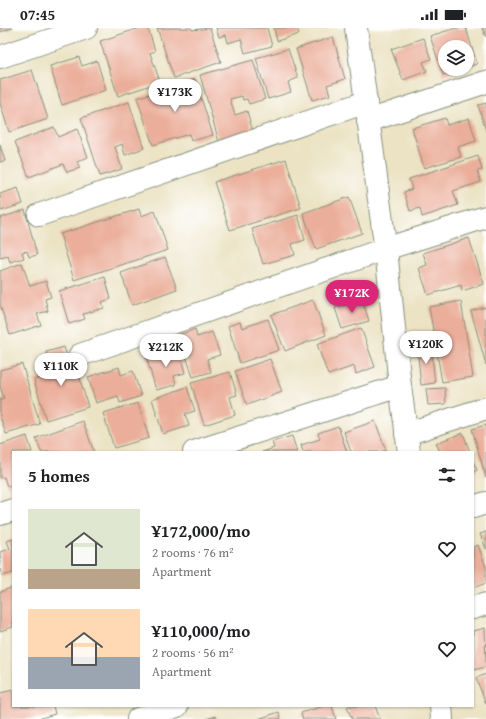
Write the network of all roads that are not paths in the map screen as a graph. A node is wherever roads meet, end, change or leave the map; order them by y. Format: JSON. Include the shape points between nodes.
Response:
{"nodes":[{"id":1,"x":86,"y":28,"type":"edge"},
{"id":2,"x":356,"y":28,"type":"edge"},
{"id":3,"x":0,"y":57,"type":"edge"},
{"id":4,"x":486,"y":82,"type":"edge"},
{"id":5,"x":367,"y":111,"type":"junction"},
{"id":6,"x":39,"y":215,"type":"dead end"},
{"id":7,"x":486,"y":217,"type":"edge"},
{"id":8,"x":385,"y":249,"type":"junction"},
{"id":9,"x":80,"y":355,"type":"dead end"},
{"id":10,"x":400,"y":386,"type":"junction"},
{"id":11,"x":486,"y":408,"type":"edge"},
{"id":12,"x":408,"y":443,"type":"edge"},
{"id":13,"x":197,"y":451,"type":"edge"},
{"id":14,"x":486,"y":503,"type":"edge"},
{"id":15,"x":474,"y":507,"type":"edge"},
{"id":16,"x":12,"y":510,"type":"edge"},
{"id":17,"x":0,"y":514,"type":"edge"},
{"id":18,"x":486,"y":604,"type":"edge"},
{"id":19,"x":474,"y":608,"type":"edge"},
{"id":20,"x":174,"y":707,"type":"edge"},
{"id":21,"x":441,"y":707,"type":"edge"},
{"id":22,"x":138,"y":719,"type":"edge"},
{"id":23,"x":442,"y":719,"type":"edge"}],
"edges":[{"from":1,"to":3,"type":"street"},
{"from":2,"to":5,"type":"street"},
{"from":4,"to":5,"type":"street"},
{"from":5,"to":6,"type":"street"},
{"from":5,"to":8,"type":"street"},
{"from":7,"to":8,"type":"street"},
{"from":8,"to":9,"type":"street"},
{"from":8,"to":10,"type":"street"},
{"from":10,"to":12,"type":"street"},
{"from":10,"to":13,"type":"street"},
{"from":11,"to":12,"type":"street"},
{"from":14,"to":15,"type":"street"},
{"from":16,"to":17,"type":"street"},
{"from":18,"to":19,"type":"street"},
{"from":20,"to":22,"type":"street"},
{"from":21,"to":23,"type":"street"}]}
